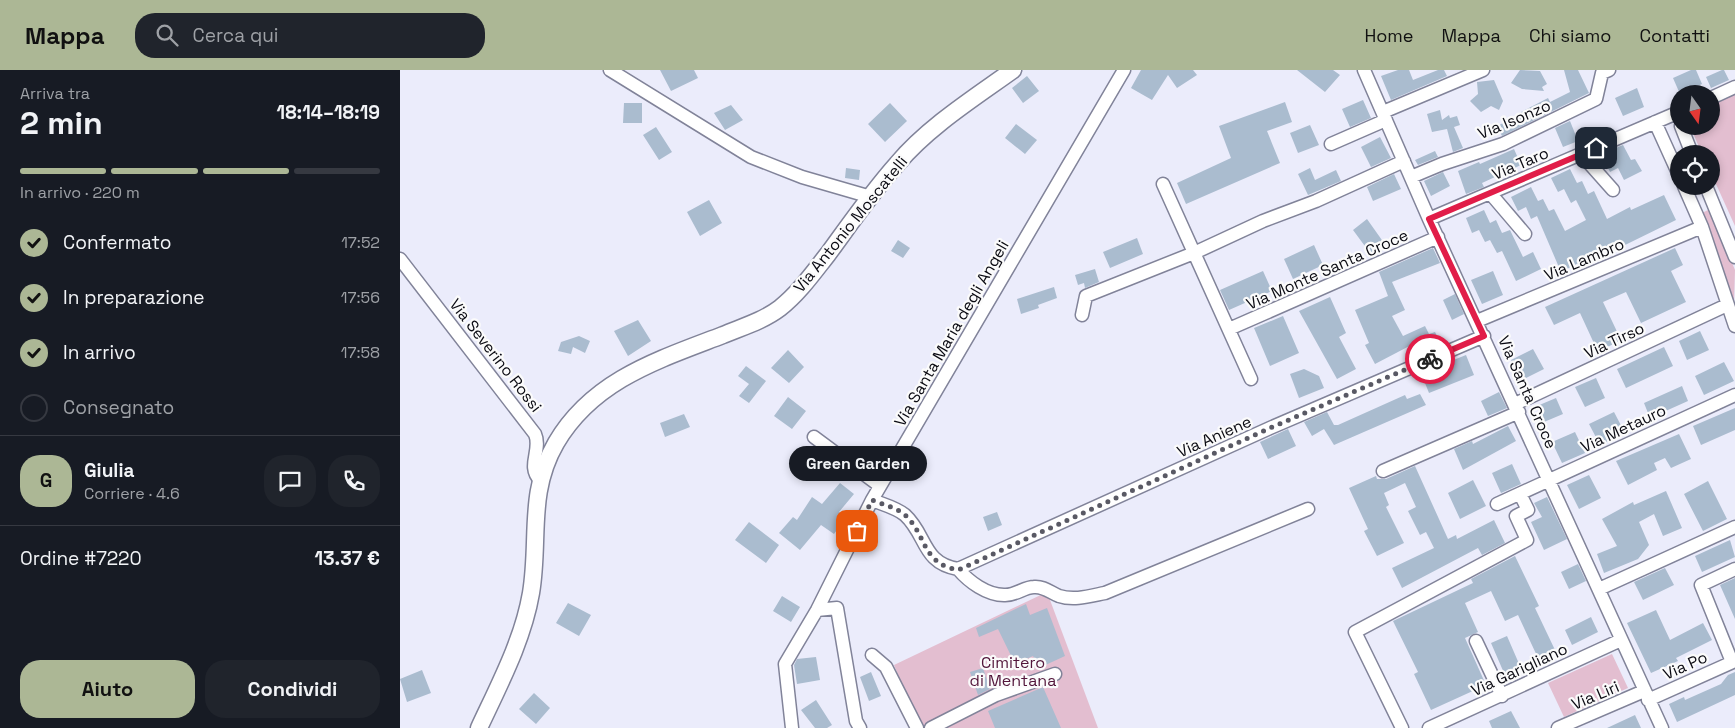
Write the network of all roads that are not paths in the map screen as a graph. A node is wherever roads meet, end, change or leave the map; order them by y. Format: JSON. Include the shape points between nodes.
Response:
{"nodes":[{"id":1,"x":610,"y":70,"type":"edge"},
{"id":2,"x":1013,"y":70,"type":"edge"},
{"id":3,"x":1124,"y":70,"type":"edge"},
{"id":4,"x":1364,"y":70,"type":"edge"},
{"id":5,"x":1483,"y":70,"type":"edge"},
{"id":6,"x":1609,"y":70,"type":"edge"},
{"id":7,"x":1735,"y":87,"type":"edge"},
{"id":8,"x":1720,"y":94,"type":"edge"},
{"id":9,"x":1385,"y":116,"type":"junction"},
{"id":10,"x":1670,"y":117,"type":"edge"},
{"id":11,"x":1655,"y":122,"type":"junction"},
{"id":12,"x":1331,"y":144,"type":"dead end"},
{"id":13,"x":1581,"y":154,"type":"junction"},
{"id":14,"x":1670,"y":155,"type":"edge"},
{"id":15,"x":1404,"y":161,"type":"junction"},
{"id":16,"x":1411,"y":177,"type":"junction"},
{"id":17,"x":1163,"y":184,"type":"dead end"},
{"id":18,"x":1613,"y":190,"type":"dead end"},
{"id":19,"x":1490,"y":193,"type":"junction"},
{"id":20,"x":1688,"y":195,"type":"edge"},
{"id":21,"x":1710,"y":195,"type":"edge"},
{"id":22,"x":871,"y":197,"type":"junction"},
{"id":23,"x":1429,"y":219,"type":"junction"},
{"id":24,"x":1702,"y":227,"type":"junction"},
{"id":25,"x":1525,"y":234,"type":"dead end"},
{"id":26,"x":1438,"y":238,"type":"junction"},
{"id":27,"x":1194,"y":253,"type":"junction"},
{"id":28,"x":1735,"y":257,"type":"edge"},
{"id":29,"x":400,"y":258,"type":"edge"},
{"id":30,"x":1730,"y":309,"type":"edge"},
{"id":31,"x":1082,"y":315,"type":"dead end"},
{"id":32,"x":1477,"y":321,"type":"junction"},
{"id":33,"x":1735,"y":326,"type":"edge"},
{"id":34,"x":1229,"y":329,"type":"junction"},
{"id":35,"x":1484,"y":336,"type":"junction"},
{"id":36,"x":1251,"y":379,"type":"dead end"},
{"id":37,"x":1735,"y":395,"type":"edge"},
{"id":38,"x":1517,"y":408,"type":"junction"},
{"id":39,"x":814,"y":437,"type":"dead end"},
{"id":40,"x":1383,"y":471,"type":"dead end"},
{"id":41,"x":540,"y":480,"type":"junction"},
{"id":42,"x":1550,"y":480,"type":"junction"},
{"id":43,"x":880,"y":486,"type":"junction"},
{"id":44,"x":1520,"y":494,"type":"junction"},
{"id":45,"x":872,"y":500,"type":"junction"},
{"id":46,"x":1497,"y":504,"type":"dead end"},
{"id":47,"x":1308,"y":509,"type":"dead end"},
{"id":48,"x":1735,"y":527,"type":"edge"},
{"id":49,"x":1735,"y":569,"type":"edge"},
{"id":50,"x":958,"y":570,"type":"junction"},
{"id":51,"x":1599,"y":590,"type":"junction"},
{"id":52,"x":817,"y":610,"type":"junction"},
{"id":53,"x":1622,"y":640,"type":"junction"},
{"id":54,"x":1476,"y":641,"type":"dead end"},
{"id":55,"x":872,"y":655,"type":"dead end"},
{"id":56,"x":1734,"y":661,"type":"edge"},
{"id":57,"x":1055,"y":674,"type":"dead end"},
{"id":58,"x":1646,"y":695,"type":"junction"},
{"id":59,"x":1502,"y":696,"type":"junction"},
{"id":60,"x":794,"y":726,"type":"edge"},
{"id":61,"x":479,"y":728,"type":"edge"},
{"id":62,"x":860,"y":728,"type":"edge"},
{"id":63,"x":917,"y":728,"type":"edge"},
{"id":64,"x":931,"y":728,"type":"edge"},
{"id":65,"x":1402,"y":728,"type":"edge"},
{"id":66,"x":1429,"y":728,"type":"edge"},
{"id":67,"x":1558,"y":728,"type":"edge"},
{"id":68,"x":1662,"y":728,"type":"edge"}],
"edges":[{"from":1,"to":22,"type":"street","via":[[751,157],[802,177]]},
{"from":2,"to":22,"type":"street","name":"Via Antonio Moscatelli","via":[[917,143]]},
{"from":3,"to":43,"type":"street","name":"Via Santa Maria degli Angeli"},
{"from":4,"to":9,"type":"street","name":"Via Santa Croce"},
{"from":5,"to":9,"type":"street"},
{"from":6,"to":16,"type":"street","name":"Via Isonzo","via":[[1602,73],[1596,99],[1503,144]]},
{"from":7,"to":8,"type":"street"},
{"from":9,"to":12,"type":"street"},
{"from":9,"to":15,"type":"street","name":"Via Santa Croce"},
{"from":10,"to":11,"type":"street","name":"Via Taro"},
{"from":11,"to":13,"type":"street","name":"Via Taro"},
{"from":11,"to":14,"type":"street"},
{"from":13,"to":18,"type":"street"},
{"from":13,"to":19,"type":"street","name":"Via Taro"},
{"from":15,"to":16,"type":"street","name":"Via Santa Croce"},
{"from":15,"to":27,"type":"street"},
{"from":16,"to":23,"type":"street","name":"Via Santa Croce"},
{"from":17,"to":27,"type":"street"},
{"from":19,"to":23,"type":"street","name":"Via Taro"},
{"from":19,"to":25,"type":"street"},
{"from":20,"to":24,"type":"street"},
{"from":21,"to":28,"type":"street"},
{"from":22,"to":41,"type":"street","name":"Via Antonio Moscatelli","via":[[806,281],[779,309],[755,322],[640,367],[594,397],[563,432]]},
{"from":23,"to":26,"type":"street","name":"Via Santa Croce"},
{"from":24,"to":30,"type":"street"},
{"from":24,"to":32,"type":"street","name":"Via Lambro"},
{"from":26,"to":32,"type":"street","name":"Via Santa Croce"},
{"from":26,"to":34,"type":"street","name":"Via Monte Santa Croce"},
{"from":27,"to":31,"type":"street","via":[[1086,296]]},
{"from":27,"to":34,"type":"street"},
{"from":29,"to":41,"type":"street","name":"Via Severino Rossi","via":[[535,434],[537,447],[533,468]]},
{"from":30,"to":33,"type":"street"},
{"from":30,"to":38,"type":"street","name":"Via Tirso"},
{"from":32,"to":35,"type":"street","name":"Via Santa Croce"},
{"from":34,"to":36,"type":"street"},
{"from":35,"to":38,"type":"street","name":"Via Santa Croce"},
{"from":35,"to":50,"type":"street","name":"Via Aniene","via":[[1270,428]]},
{"from":37,"to":42,"type":"street","name":"Via Metauro"},
{"from":38,"to":40,"type":"street","name":"Via Tirso"},
{"from":38,"to":42,"type":"street","name":"Via Santa Croce"},
{"from":39,"to":43,"type":"street"},
{"from":41,"to":61,"type":"street","name":"Via Antonio Moscatelli","via":[[535,508],[534,575],[525,619]]},
{"from":42,"to":44,"type":"street","name":"Via Metauro"},
{"from":42,"to":51,"type":"street","name":"Via Santa Croce"},
{"from":43,"to":45,"type":"street","name":"Via Santa Maria degli Angeli"},
{"from":44,"to":46,"type":"street","name":"Via Metauro"},
{"from":44,"to":65,"type":"street","via":[[1528,510],[1516,516],[1527,540],[1356,632]]},
{"from":45,"to":50,"type":"street","via":[[905,515],[936,561],[944,567]]},
{"from":45,"to":52,"type":"street","name":"Via Santa Maria degli Angeli"},
{"from":47,"to":50,"type":"street","via":[[1105,593],[1073,599],[1033,587],[1004,596],[968,581]]},
{"from":48,"to":51,"type":"street"},
{"from":49,"to":56,"type":"street","via":[[1701,585]]},
{"from":51,"to":53,"type":"street","name":"Via Santa Croce"},
{"from":52,"to":60,"type":"street","name":"Via Santa Maria degli Angeli","via":[[785,664]]},
{"from":52,"to":62,"type":"street","via":[[837,608],[856,721]]},
{"from":53,"to":58,"type":"street","name":"Via Santa Croce"},
{"from":53,"to":59,"type":"street","name":"Via Garigliano"},
{"from":54,"to":59,"type":"street"},
{"from":55,"to":63,"type":"street","via":[[886,667]]},
{"from":56,"to":58,"type":"street","name":"Via Po"},
{"from":57,"to":64,"type":"street","via":[[996,695]]},
{"from":58,"to":67,"type":"street","name":"Via Liri"},
{"from":58,"to":68,"type":"street","name":"Via Santa Croce"},
{"from":59,"to":66,"type":"street","name":"Via Garigliano"}]}
